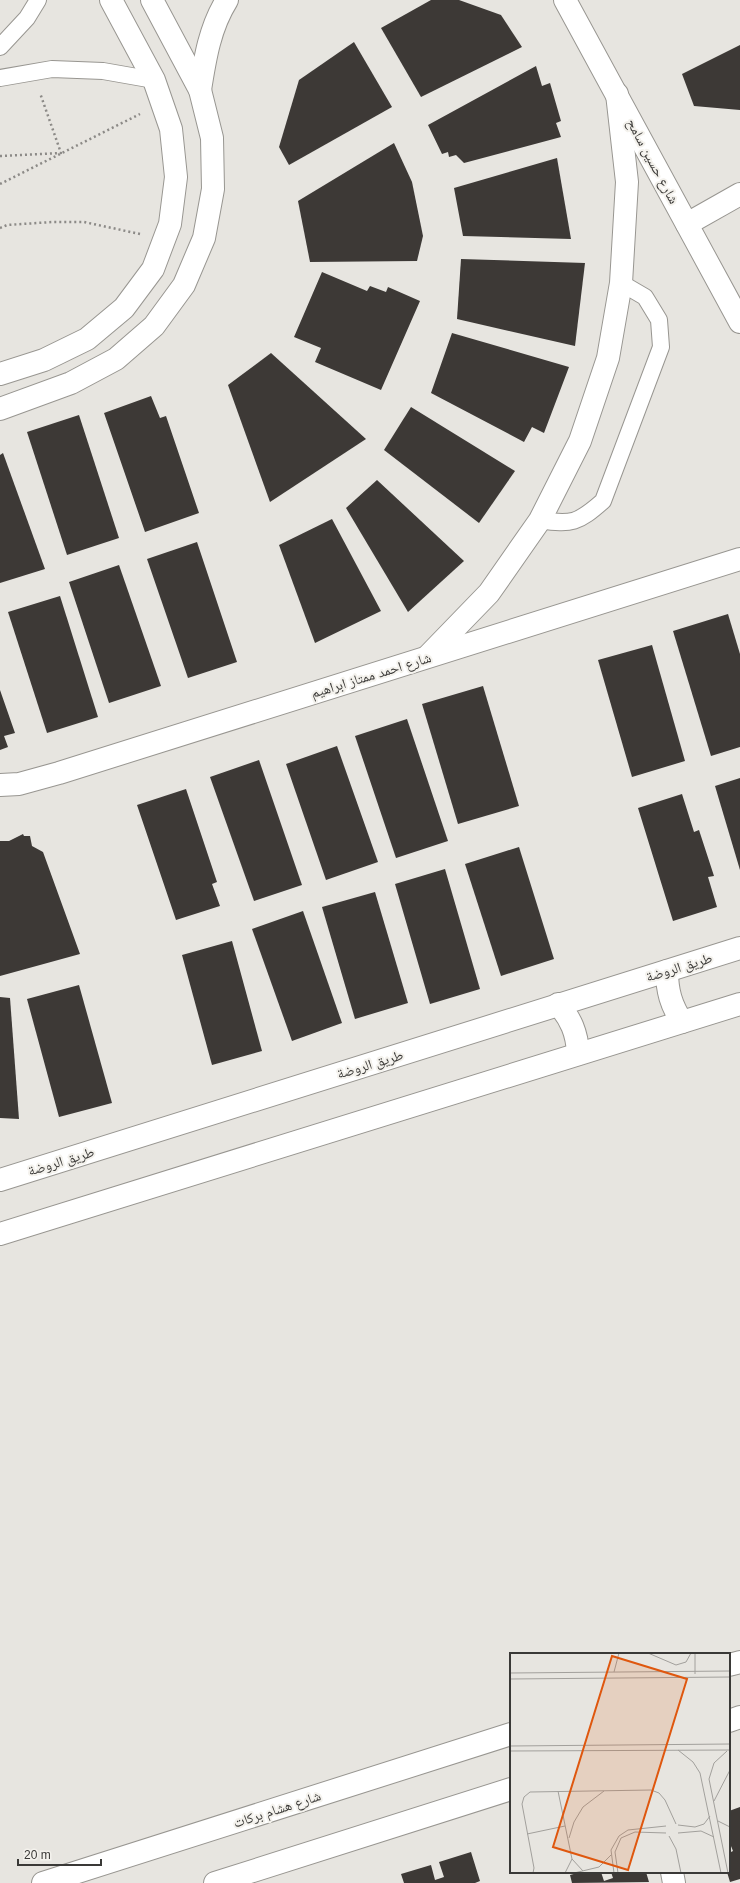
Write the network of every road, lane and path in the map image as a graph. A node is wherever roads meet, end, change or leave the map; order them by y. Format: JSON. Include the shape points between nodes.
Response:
{"nodes":[{"id":1,"x":38,"y":0,"type":"edge"},
{"id":2,"x":111,"y":0,"type":"edge"},
{"id":3,"x":152,"y":0,"type":"edge"},
{"id":4,"x":227,"y":0,"type":"edge"},
{"id":5,"x":565,"y":0,"type":"edge"},
{"id":6,"x":0,"y":47,"type":"edge"},
{"id":7,"x":33,"y":72,"type":"junction"},
{"id":8,"x":0,"y":78,"type":"edge"},
{"id":9,"x":154,"y":80,"type":"junction"},
{"id":10,"x":200,"y":90,"type":"junction"},
{"id":11,"x":617,"y":94,"type":"junction"},
{"id":12,"x":162,"y":103,"type":"junction"},
{"id":13,"x":61,"y":153,"type":"junction"},
{"id":14,"x":0,"y":156,"type":"edge"},
{"id":15,"x":0,"y":184,"type":"edge"},
{"id":16,"x":740,"y":194,"type":"edge"},
{"id":17,"x":687,"y":224,"type":"junction"},
{"id":18,"x":0,"y":228,"type":"edge"},
{"id":19,"x":164,"y":240,"type":"junction"},
{"id":20,"x":621,"y":283,"type":"junction"},
{"id":21,"x":740,"y":322,"type":"edge"},
{"id":22,"x":0,"y":374,"type":"edge"},
{"id":23,"x":0,"y":409,"type":"edge"},
{"id":24,"x":540,"y":520,"type":"junction"},
{"id":25,"x":740,"y":559,"type":"edge"},
{"id":26,"x":428,"y":657,"type":"junction"},
{"id":27,"x":0,"y":785,"type":"edge"},
{"id":28,"x":740,"y":948,"type":"edge"},
{"id":29,"x":667,"y":971,"type":"junction"},
{"id":30,"x":558,"y":1004,"type":"junction"},
{"id":31,"x":740,"y":1004,"type":"edge"},
{"id":32,"x":682,"y":1022,"type":"junction"},
{"id":33,"x":578,"y":1053,"type":"junction"},
{"id":34,"x":0,"y":1180,"type":"edge"},
{"id":35,"x":0,"y":1234,"type":"edge"},
{"id":36,"x":740,"y":1662,"type":"edge"},
{"id":37,"x":730,"y":1665,"type":"edge"},
{"id":38,"x":740,"y":1717,"type":"edge"},
{"id":39,"x":730,"y":1721,"type":"edge"},
{"id":40,"x":510,"y":1734,"type":"edge"},
{"id":41,"x":510,"y":1789,"type":"edge"},
{"id":42,"x":672,"y":1873,"type":"edge"},
{"id":43,"x":43,"y":1883,"type":"edge"},
{"id":44,"x":215,"y":1883,"type":"edge"},
{"id":45,"x":674,"y":1883,"type":"edge"}],
"edges":[{"from":1,"to":6,"type":"lane","via":[[27,18]]},
{"from":2,"to":9,"type":"street"},
{"from":3,"to":10,"type":"street"},
{"from":4,"to":10,"type":"street","via":[[220,11],[206,50]]},
{"from":5,"to":11,"type":"street","name":"شارع حسين سامح"},
{"from":7,"to":8,"type":"lane"},
{"from":7,"to":9,"type":"lane","via":[[52,69],[103,71]]},
{"from":7,"to":13,"type":"path"},
{"from":9,"to":12,"type":"street"},
{"from":10,"to":23,"type":"street","via":[[212,138],[213,189],[204,238],[184,285],[154,326],[116,359],[71,383]]},
{"from":11,"to":17,"type":"street","name":"شارع حسين سامح"},
{"from":11,"to":20,"type":"street","via":[[627,182]]},
{"from":12,"to":13,"type":"path"},
{"from":12,"to":19,"type":"street","via":[[171,129],[176,177],[170,224]]},
{"from":13,"to":14,"type":"path"},
{"from":13,"to":15,"type":"path"},
{"from":16,"to":17,"type":"street"},
{"from":17,"to":21,"type":"street","name":"شارع حسين سامح"},
{"from":18,"to":19,"type":"path","via":[[52,222],[84,222]]},
{"from":19,"to":22,"type":"street","via":[[152,269],[119,313],[87,339],[44,360]]},
{"from":20,"to":24,"type":"street","via":[[608,358],[582,434]]},
{"from":20,"to":24,"type":"lane","via":[[645,297],[659,320],[661,347],[603,501],[585,517],[563,524]]},
{"from":24,"to":26,"type":"street","via":[[488,593]]},
{"from":25,"to":26,"type":"street","name":"شارع احمد ممتاز ابراهيم"},
{"from":26,"to":27,"type":"street","name":"شارع احمد ممتاز ابراهيم","via":[[59,773],[19,784]]},
{"from":28,"to":29,"type":"street","name":"طريق الروضة"},
{"from":29,"to":30,"type":"street","name":"طريق الروضة"},
{"from":29,"to":32,"type":"street","via":[[669,998]]},
{"from":30,"to":33,"type":"street","via":[[573,1026]]},
{"from":30,"to":34,"type":"street","name":"طريق الروضة"},
{"from":31,"to":32,"type":"street"},
{"from":32,"to":33,"type":"street"},
{"from":33,"to":35,"type":"street"},
{"from":36,"to":37,"type":"street"},
{"from":38,"to":39,"type":"street"},
{"from":40,"to":43,"type":"street","name":"شارع هشام بركات"},
{"from":41,"to":44,"type":"street"},
{"from":42,"to":45,"type":"street"}]}
